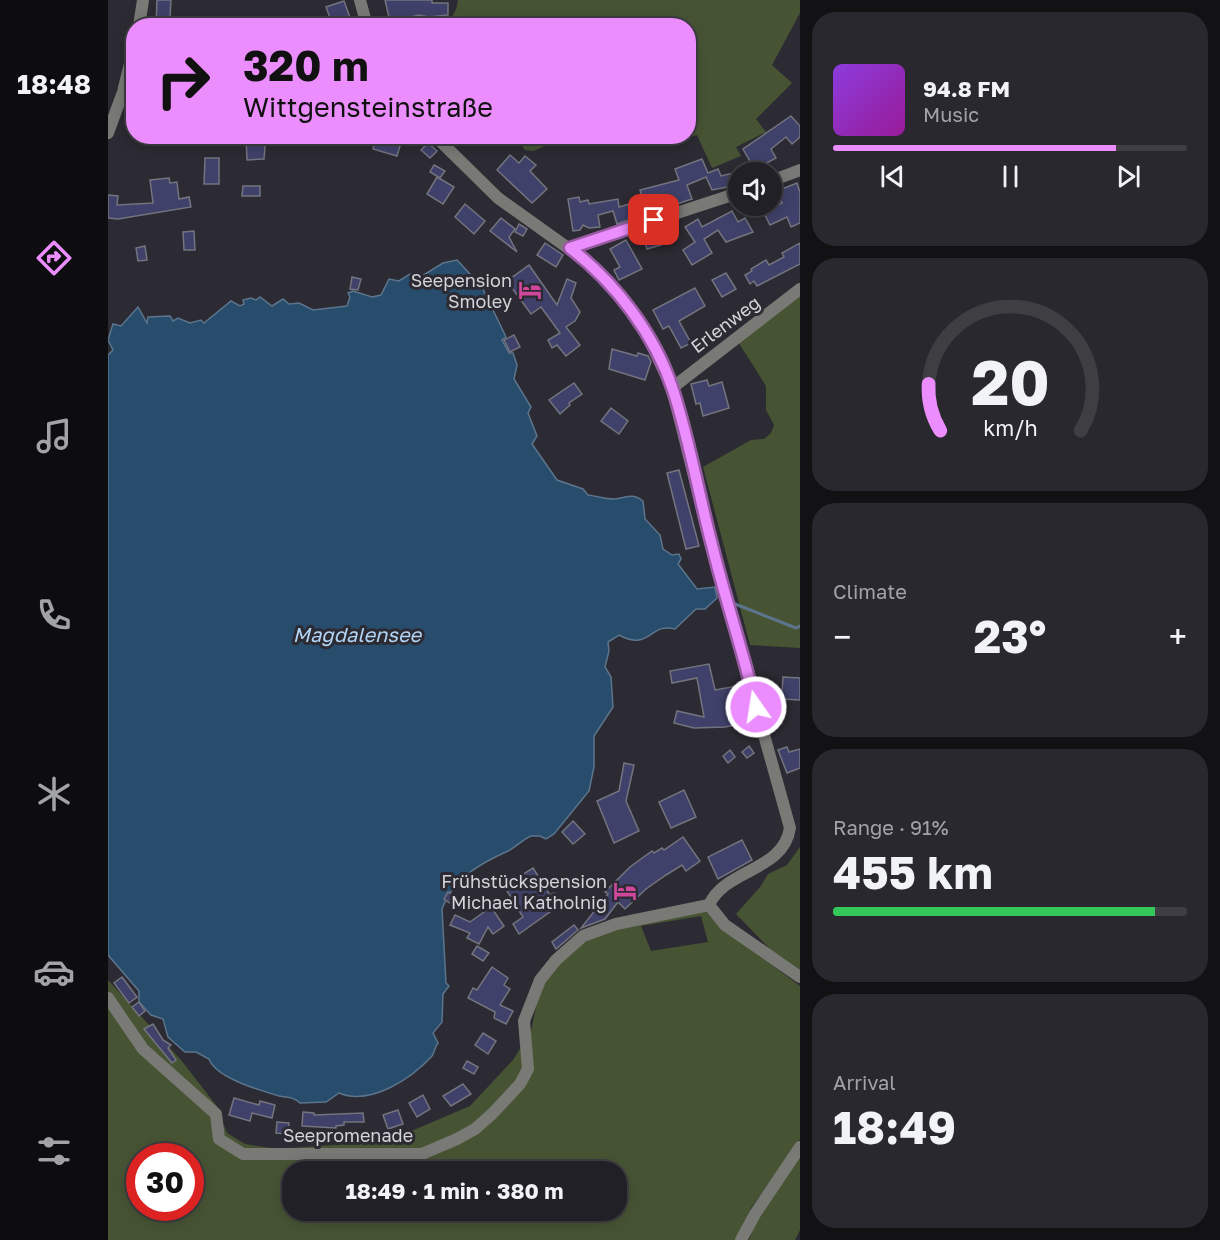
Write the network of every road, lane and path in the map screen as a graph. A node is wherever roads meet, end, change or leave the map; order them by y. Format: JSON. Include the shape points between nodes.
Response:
{"nodes":[{"id":1,"x":143,"y":0,"type":"edge"},
{"id":2,"x":360,"y":0,"type":"edge"},
{"id":3,"x":140,"y":18,"type":"edge"},
{"id":4,"x":365,"y":18,"type":"edge"},
{"id":5,"x":126,"y":80,"type":"edge"},
{"id":6,"x":108,"y":133,"type":"edge"},
{"id":7,"x":443,"y":144,"type":"edge"},
{"id":8,"x":800,"y":170,"type":"edge"},
{"id":9,"x":782,"y":177,"type":"edge"},
{"id":10,"x":728,"y":196,"type":"edge"},
{"id":11,"x":570,"y":248,"type":"junction"},
{"id":12,"x":800,"y":289,"type":"edge"},
{"id":13,"x":672,"y":388,"type":"junction"},
{"id":14,"x":709,"y":905,"type":"junction"},
{"id":15,"x":800,"y":977,"type":"edge"},
{"id":16,"x":108,"y":998,"type":"edge"},
{"id":17,"x":800,"y":1147,"type":"edge"},
{"id":18,"x":741,"y":1240,"type":"edge"}],
"edges":[{"from":1,"to":3,"type":"street"},
{"from":2,"to":4,"type":"street"},
{"from":5,"to":6,"type":"street"},
{"from":7,"to":11,"type":"street","via":[[498,198]]},
{"from":8,"to":9,"type":"street"},
{"from":10,"to":11,"type":"street"},
{"from":11,"to":13,"type":"street","via":[[590,263],[623,300],[647,335]]},
{"from":12,"to":13,"type":"street","name":"Erlenweg"},
{"from":13,"to":14,"type":"street","via":[[790,828],[783,849],[721,888]]},
{"from":14,"to":15,"type":"street","via":[[725,925]]},
{"from":14,"to":16,"type":"street","name":"Seepromenade","via":[[616,924],[583,936],[556,960],[534,992],[524,1021],[528,1069],[520,1084],[475,1129],[422,1154],[243,1154],[219,1139],[216,1114],[143,1049]]},
{"from":17,"to":18,"type":"street"}]}
